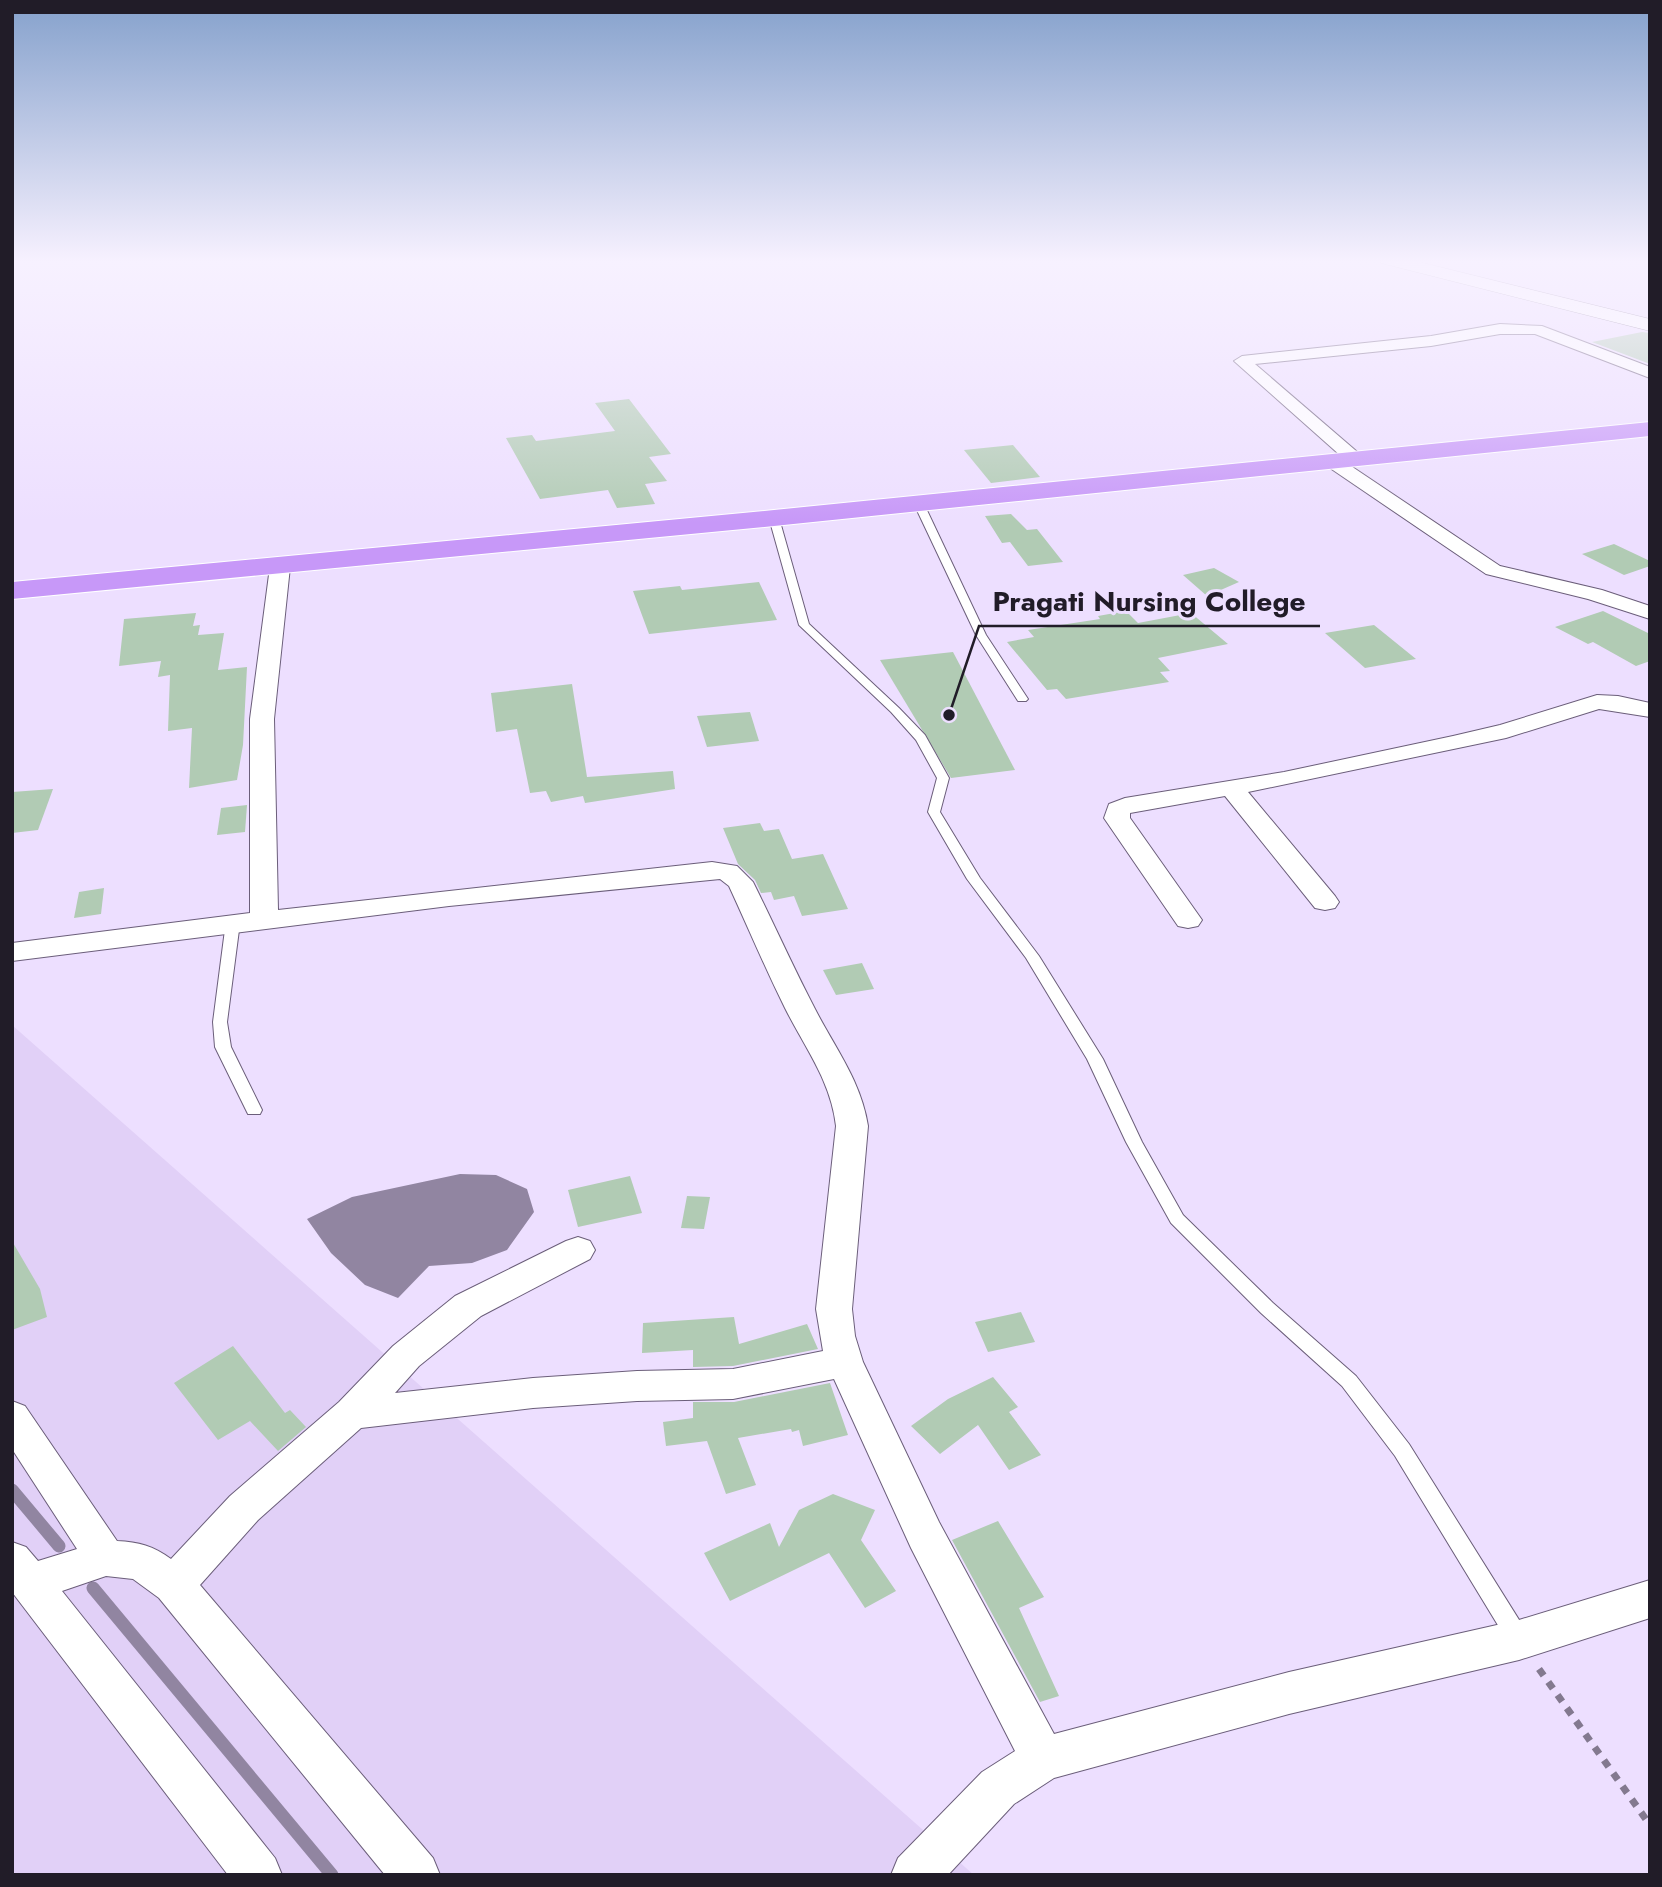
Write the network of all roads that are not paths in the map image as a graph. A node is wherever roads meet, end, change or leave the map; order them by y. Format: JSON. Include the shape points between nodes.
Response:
{"nodes":[{"id":1,"x":1374,"y":347,"type":"edge"},
{"id":2,"x":1583,"y":347,"type":"edge"},
{"id":3,"x":1650,"y":373,"type":"edge"},
{"id":4,"x":1650,"y":429,"type":"edge"},
{"id":5,"x":1345,"y":461,"type":"junction"},
{"id":6,"x":919,"y":504,"type":"junction"},
{"id":7,"x":774,"y":518,"type":"junction"},
{"id":8,"x":280,"y":567,"type":"junction"},
{"id":9,"x":12,"y":591,"type":"edge"},
{"id":10,"x":1650,"y":613,"type":"edge"},
{"id":11,"x":1021,"y":699,"type":"dead end"},
{"id":12,"x":1650,"y":710,"type":"edge"},
{"id":13,"x":1231,"y":788,"type":"junction"},
{"id":14,"x":1325,"y":902,"type":"dead end"},
{"id":15,"x":1188,"y":920,"type":"dead end"},
{"id":16,"x":248,"y":921,"type":"junction"},
{"id":17,"x":12,"y":952,"type":"edge"},
{"id":18,"x":254,"y":1110,"type":"dead end"},
{"id":19,"x":578,"y":1250,"type":"dead end"},
{"id":20,"x":845,"y":1362,"type":"junction"},
{"id":21,"x":352,"y":1413,"type":"junction"},
{"id":22,"x":12,"y":1417,"type":"edge"},
{"id":23,"x":106,"y":1558,"type":"junction"},
{"id":24,"x":22,"y":1571,"type":"edge"},
{"id":25,"x":174,"y":1585,"type":"junction"},
{"id":26,"x":1650,"y":1600,"type":"edge"},
{"id":27,"x":1530,"y":1637,"type":"junction"},
{"id":28,"x":1042,"y":1759,"type":"junction"},
{"id":29,"x":258,"y":1875,"type":"edge"},
{"id":30,"x":416,"y":1875,"type":"edge"},
{"id":31,"x":915,"y":1875,"type":"edge"}],
"edges":[{"from":1,"to":5,"type":"street","via":[[1242,361]]},
{"from":2,"to":3,"type":"street"},
{"from":4,"to":5,"type":"highway"},
{"from":5,"to":6,"type":"highway"},
{"from":5,"to":10,"type":"street","via":[[1493,570],[1595,594]]},
{"from":6,"to":7,"type":"highway"},
{"from":6,"to":11,"type":"lane","via":[[981,635]]},
{"from":7,"to":8,"type":"highway"},
{"from":7,"to":27,"type":"lane","via":[[804,625],[921,738],[943,778],[934,812],[1095,1059],[1177,1219],[1349,1381]]},
{"from":8,"to":9,"type":"highway"},
{"from":8,"to":16,"type":"street","via":[[262,719]]},
{"from":12,"to":13,"type":"street","via":[[1597,702],[1480,737]]},
{"from":13,"to":14,"type":"street"},
{"from":13,"to":15,"type":"street","via":[[1118,809],[1116,818]]},
{"from":16,"to":17,"type":"street"},
{"from":16,"to":18,"type":"lane","via":[[220,1022],[223,1047]]},
{"from":16,"to":20,"type":"street","via":[[712,870],[728,872],[740,882],[801,1011],[851,1102],[834,1309]]},
{"from":19,"to":21,"type":"street","via":[[468,1306],[406,1356]]},
{"from":20,"to":21,"type":"street","via":[[733,1384],[533,1393]]},
{"from":20,"to":28,"type":"street","via":[[925,1535]]},
{"from":21,"to":25,"type":"street","via":[[244,1508]]},
{"from":22,"to":23,"type":"street"},
{"from":23,"to":24,"type":"street"},
{"from":23,"to":25,"type":"street","via":[[141,1561]]},
{"from":24,"to":29,"type":"street"},
{"from":25,"to":30,"type":"street"},
{"from":26,"to":27,"type":"street"},
{"from":27,"to":28,"type":"street","via":[[1289,1693]]},
{"from":28,"to":31,"type":"street","via":[[999,1788]]}]}
